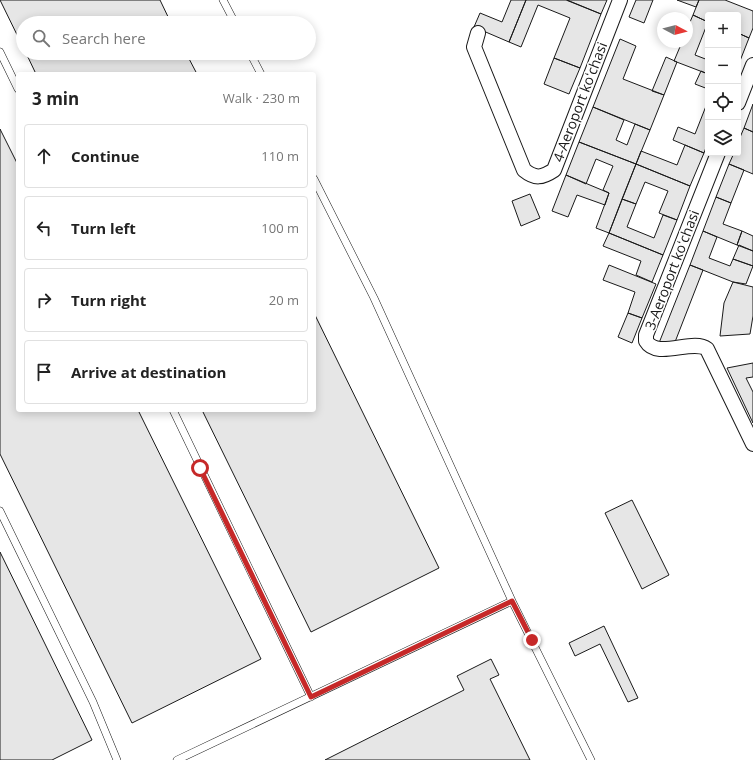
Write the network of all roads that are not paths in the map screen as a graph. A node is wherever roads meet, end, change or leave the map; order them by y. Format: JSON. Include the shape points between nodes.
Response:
{"nodes":[{"id":1,"x":223,"y":0,"type":"edge"},
{"id":2,"x":620,"y":0,"type":"edge"},
{"id":3,"x":231,"y":16,"type":"edge"},
{"id":4,"x":478,"y":33,"type":"dead end"},
{"id":5,"x":0,"y":52,"type":"edge"},
{"id":6,"x":254,"y":60,"type":"edge"},
{"id":7,"x":753,"y":65,"type":"edge"},
{"id":8,"x":260,"y":72,"type":"edge"},
{"id":9,"x":16,"y":85,"type":"edge"},
{"id":10,"x":741,"y":95,"type":"edge"},
{"id":11,"x":717,"y":156,"type":"edge"},
{"id":12,"x":316,"y":182,"type":"edge"},
{"id":13,"x":174,"y":412,"type":"edge"},
{"id":14,"x":753,"y":444,"type":"edge"},
{"id":15,"x":0,"y":511,"type":"edge"},
{"id":16,"x":512,"y":601,"type":"junction"},
{"id":17,"x":311,"y":697,"type":"junction"},
{"id":18,"x":117,"y":760,"type":"edge"},
{"id":19,"x":177,"y":760,"type":"edge"},
{"id":20,"x":591,"y":760,"type":"edge"}],
"edges":[{"from":1,"to":3,"type":"lane"},
{"from":2,"to":4,"type":"street","name":"4-Aeroport koʻchasi","via":[[554,170],[539,177],[531,176],[524,170],[474,47]]},
{"from":5,"to":9,"type":"lane"},
{"from":6,"to":8,"type":"lane"},
{"from":7,"to":10,"type":"street"},
{"from":11,"to":14,"type":"street","name":"3-Aeroport koʻchasi","via":[[649,327],[646,341],[648,345],[660,349],[700,346],[707,349]]},
{"from":12,"to":16,"type":"lane","via":[[374,298]]},
{"from":13,"to":17,"type":"lane"},
{"from":15,"to":18,"type":"lane","via":[[93,702]]},
{"from":16,"to":17,"type":"lane"},
{"from":16,"to":20,"type":"lane"},
{"from":17,"to":19,"type":"lane"}]}
